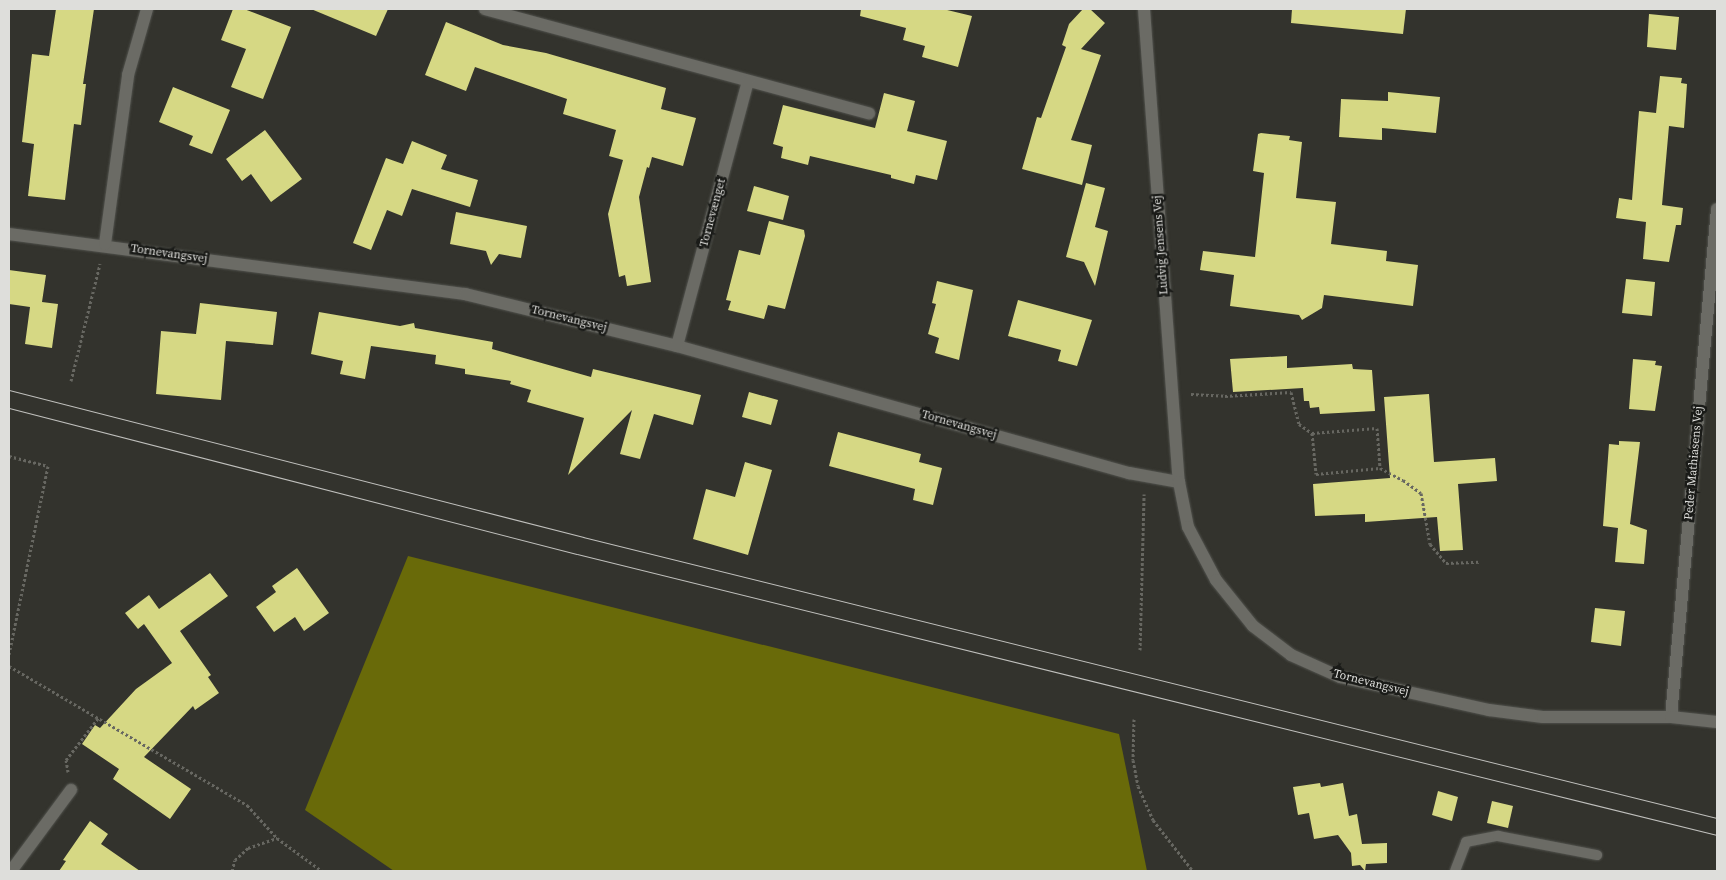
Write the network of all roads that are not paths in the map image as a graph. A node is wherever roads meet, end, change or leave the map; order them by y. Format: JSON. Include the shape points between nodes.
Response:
{"nodes":[{"id":1,"x":147,"y":9,"type":"edge"},
{"id":2,"x":485,"y":9,"type":"edge"},
{"id":3,"x":1144,"y":9,"type":"edge"},
{"id":4,"x":748,"y":80,"type":"junction"},
{"id":5,"x":869,"y":113,"type":"dead end"},
{"id":6,"x":1717,"y":209,"type":"edge"},
{"id":7,"x":9,"y":234,"type":"edge"},
{"id":8,"x":105,"y":244,"type":"junction"},
{"id":9,"x":677,"y":346,"type":"junction"},
{"id":10,"x":1179,"y":482,"type":"junction"},
{"id":11,"x":1671,"y":717,"type":"junction"},
{"id":12,"x":1717,"y":722,"type":"edge"},
{"id":13,"x":70,"y":790,"type":"road end"},
{"id":14,"x":1597,"y":855,"type":"dead end"},
{"id":15,"x":11,"y":871,"type":"edge"},
{"id":16,"x":1455,"y":871,"type":"edge"}],
"edges":[{"from":1,"to":8,"type":"street","via":[[128,75]]},
{"from":2,"to":4,"type":"street"},
{"from":3,"to":10,"type":"street","name":"Ludvig Jensens Vej"},
{"from":4,"to":5,"type":"street"},
{"from":4,"to":9,"type":"street","name":"Tornevænget"},
{"from":6,"to":11,"type":"street","name":"Peder Mathiasens Vej"},
{"from":7,"to":8,"type":"street","name":"Tornevangsvej"},
{"from":8,"to":9,"type":"street","name":"Tornevangsvej","via":[[465,294]]},
{"from":9,"to":10,"type":"street","name":"Tornevangsvej","via":[[1144,476]]},
{"from":10,"to":11,"type":"street","name":"Tornevangsvej","via":[[1188,527],[1216,580],[1253,626],[1291,655],[1340,677],[1488,710],[1543,717]]},
{"from":11,"to":12,"type":"street","name":"Tornevangsvej"},
{"from":13,"to":15,"type":"street"},
{"from":14,"to":16,"type":"lane","via":[[1498,836],[1466,842]]}]}
